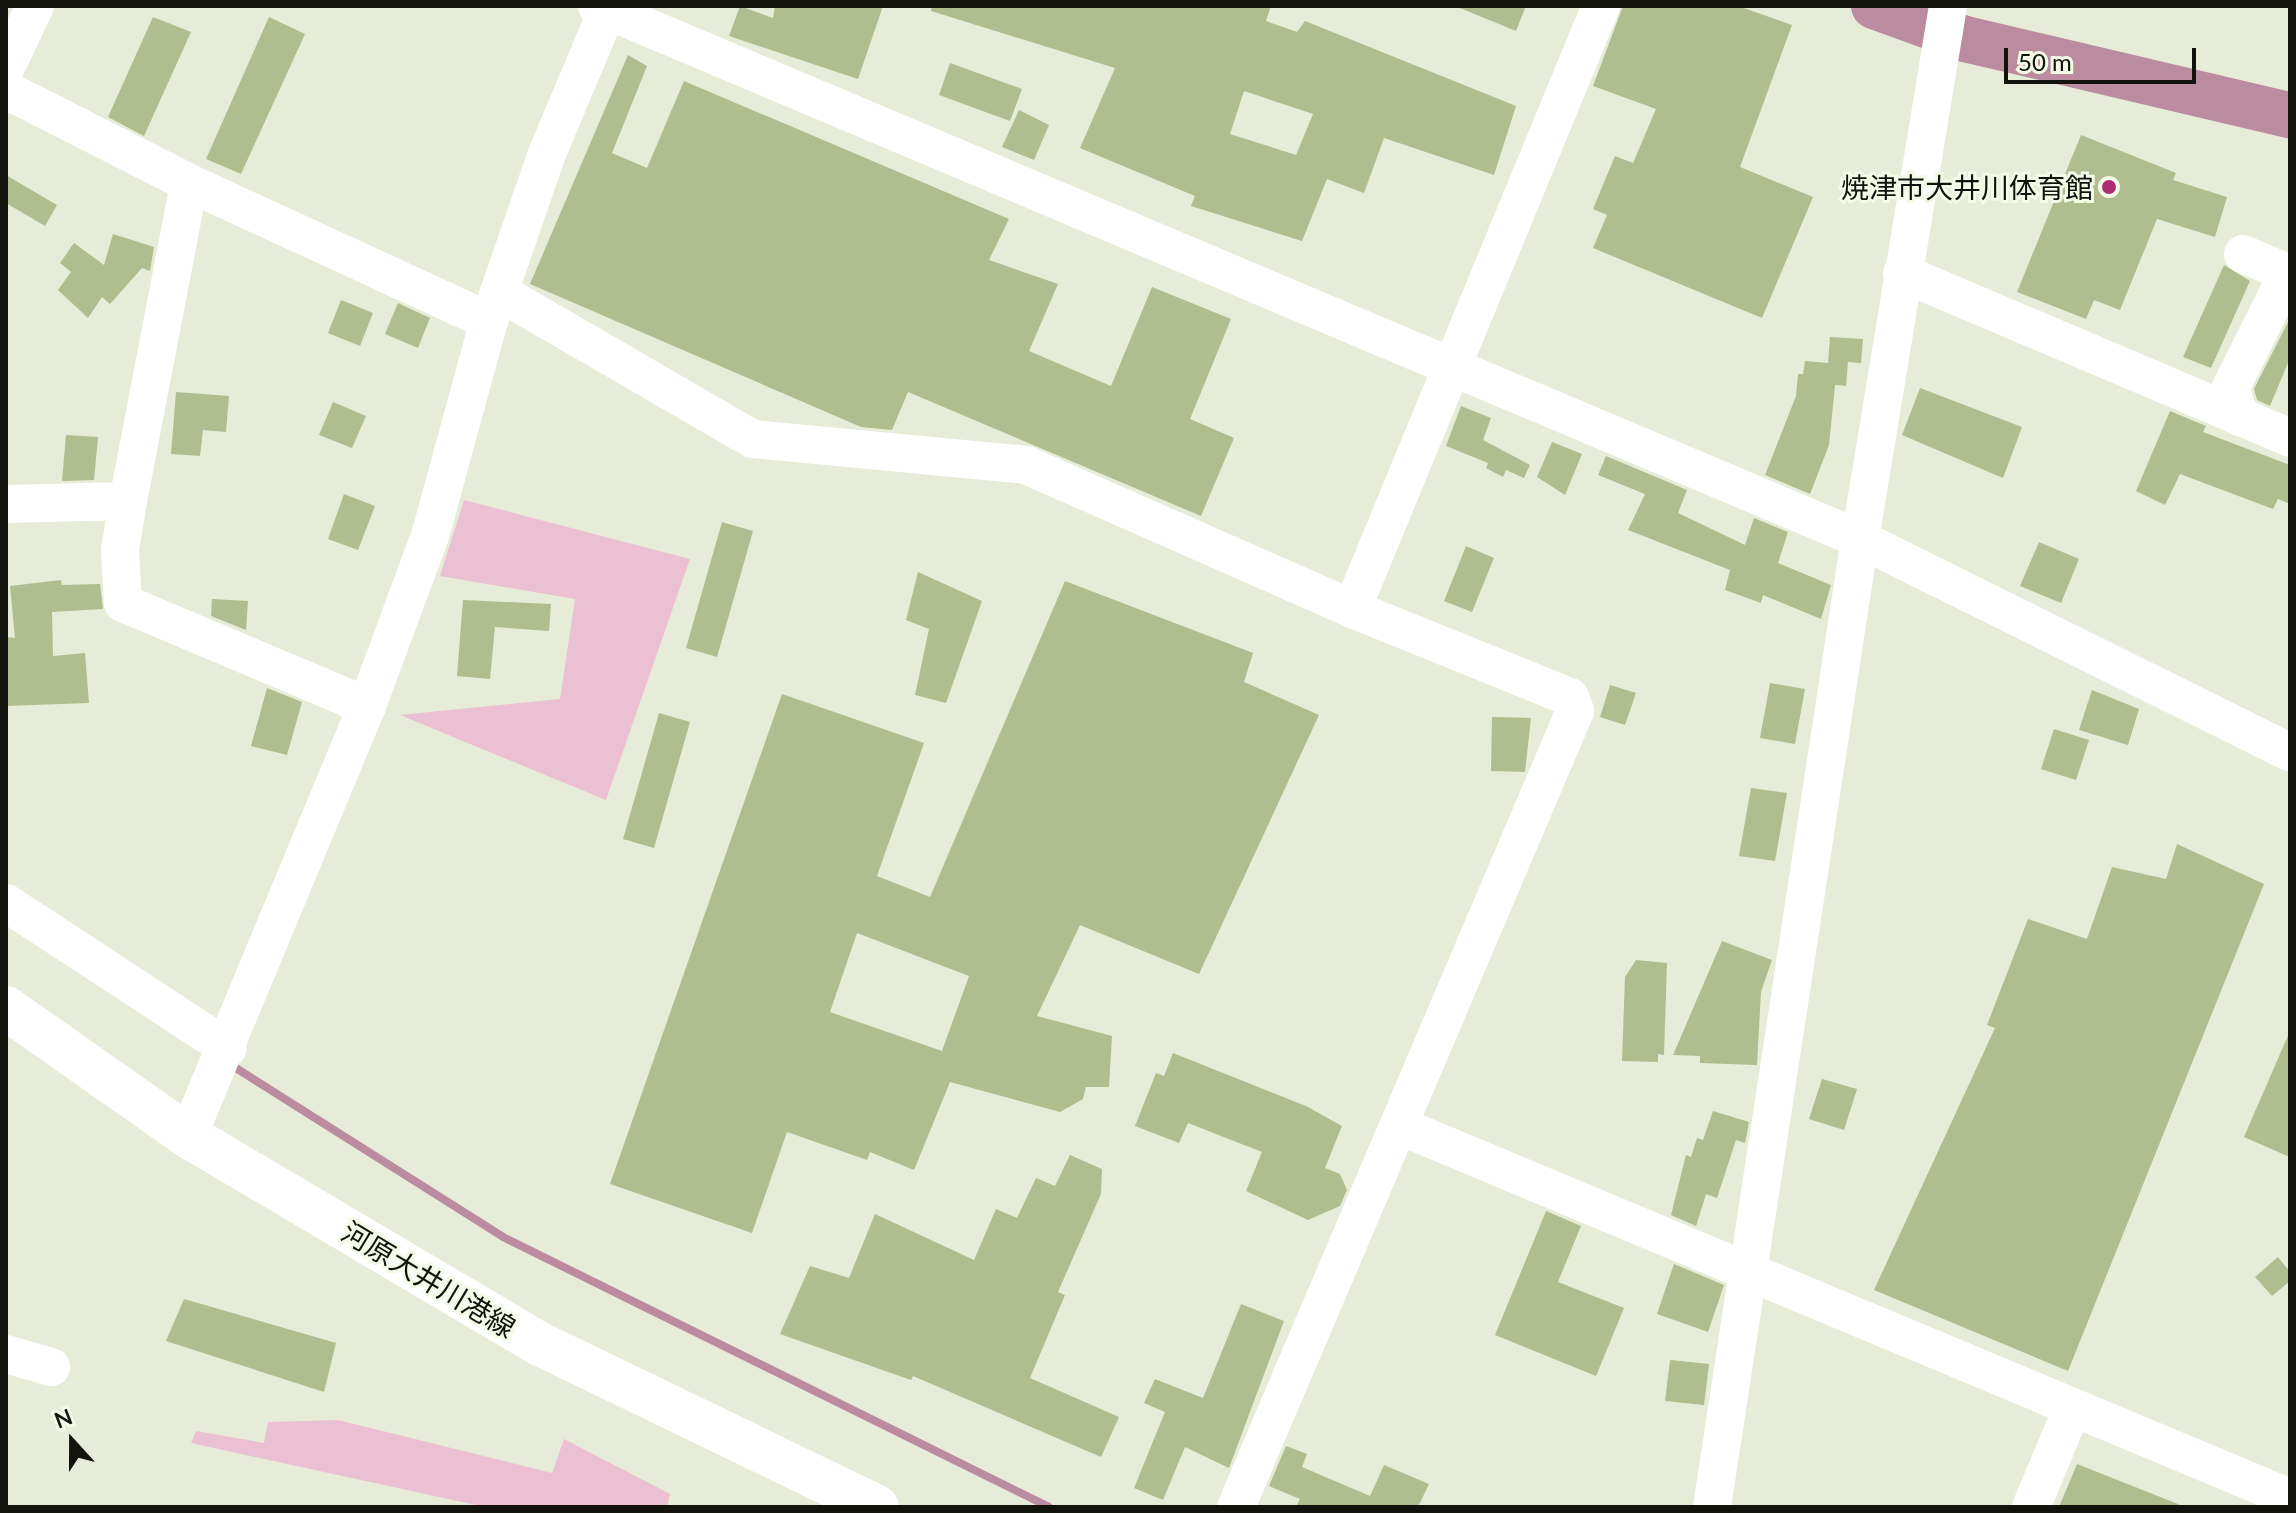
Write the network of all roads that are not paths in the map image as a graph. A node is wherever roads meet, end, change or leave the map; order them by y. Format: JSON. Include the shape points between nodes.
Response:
{"nodes":[{"id":1,"x":35,"y":6,"type":"edge"},
{"id":2,"x":1601,"y":6,"type":"edge"},
{"id":3,"x":1948,"y":6,"type":"edge"},
{"id":4,"x":604,"y":8,"type":"edge"},
{"id":5,"x":6,"y":67,"type":"edge"},
{"id":6,"x":6,"y":90,"type":"edge"},
{"id":7,"x":189,"y":183,"type":"junction"},
{"id":8,"x":2243,"y":254,"type":"dead end"},
{"id":9,"x":1902,"y":273,"type":"junction"},
{"id":10,"x":2289,"y":273,"type":"edge"},
{"id":11,"x":494,"y":306,"type":"junction"},
{"id":12,"x":1452,"y":365,"type":"junction"},
{"id":13,"x":2239,"y":417,"type":"junction"},
{"id":14,"x":2290,"y":438,"type":"edge"},
{"id":15,"x":128,"y":501,"type":"junction"},
{"id":16,"x":6,"y":504,"type":"edge"},
{"id":17,"x":1860,"y":539,"type":"junction"},
{"id":18,"x":1352,"y":609,"type":"junction"},
{"id":19,"x":367,"y":706,"type":"junction"},
{"id":20,"x":2290,"y":752,"type":"edge"},
{"id":21,"x":6,"y":903,"type":"edge"},
{"id":22,"x":6,"y":1008,"type":"edge"},
{"id":23,"x":223,"y":1058,"type":"junction"},
{"id":24,"x":1400,"y":1126,"type":"junction"},
{"id":25,"x":188,"y":1136,"type":"junction"},
{"id":26,"x":1748,"y":1269,"type":"junction"},
{"id":27,"x":6,"y":1354,"type":"edge"},
{"id":28,"x":51,"y":1367,"type":"dead end"},
{"id":29,"x":2073,"y":1407,"type":"junction"},
{"id":30,"x":2290,"y":1498,"type":"edge"},
{"id":31,"x":877,"y":1507,"type":"edge"},
{"id":32,"x":1236,"y":1507,"type":"edge"},
{"id":33,"x":1712,"y":1507,"type":"edge"},
{"id":34,"x":2031,"y":1507,"type":"edge"}],
"edges":[{"from":1,"to":5,"type":"street"},
{"from":2,"to":12,"type":"street"},
{"from":3,"to":9,"type":"street"},
{"from":4,"to":11,"type":"street"},
{"from":4,"to":12,"type":"street"},
{"from":6,"to":7,"type":"street"},
{"from":7,"to":11,"type":"street"},
{"from":7,"to":15,"type":"street"},
{"from":8,"to":10,"type":"street"},
{"from":9,"to":13,"type":"street"},
{"from":9,"to":17,"type":"street"},
{"from":10,"to":13,"type":"street","via":[[2231,387]]},
{"from":11,"to":18,"type":"street","via":[[753,439],[1026,465]]},
{"from":11,"to":19,"type":"street","via":[[430,536]]},
{"from":12,"to":17,"type":"street"},
{"from":12,"to":18,"type":"street"},
{"from":13,"to":14,"type":"street"},
{"from":15,"to":16,"type":"street"},
{"from":15,"to":19,"type":"street","via":[[120,550],[123,603]]},
{"from":17,"to":20,"type":"street"},
{"from":17,"to":26,"type":"street"},
{"from":18,"to":24,"type":"street","via":[[1570,697],[1575,711]]},
{"from":19,"to":23,"type":"street"},
{"from":21,"to":23,"type":"street"},
{"from":22,"to":25,"type":"main road","name":"河原大井川港線"},
{"from":23,"to":25,"type":"street"},
{"from":24,"to":26,"type":"street"},
{"from":24,"to":32,"type":"street"},
{"from":25,"to":31,"type":"main road","name":"河原大井川港線","via":[[540,1344]]},
{"from":26,"to":29,"type":"street"},
{"from":26,"to":33,"type":"street"},
{"from":27,"to":28,"type":"street"},
{"from":29,"to":30,"type":"street"},
{"from":29,"to":34,"type":"street"}]}
